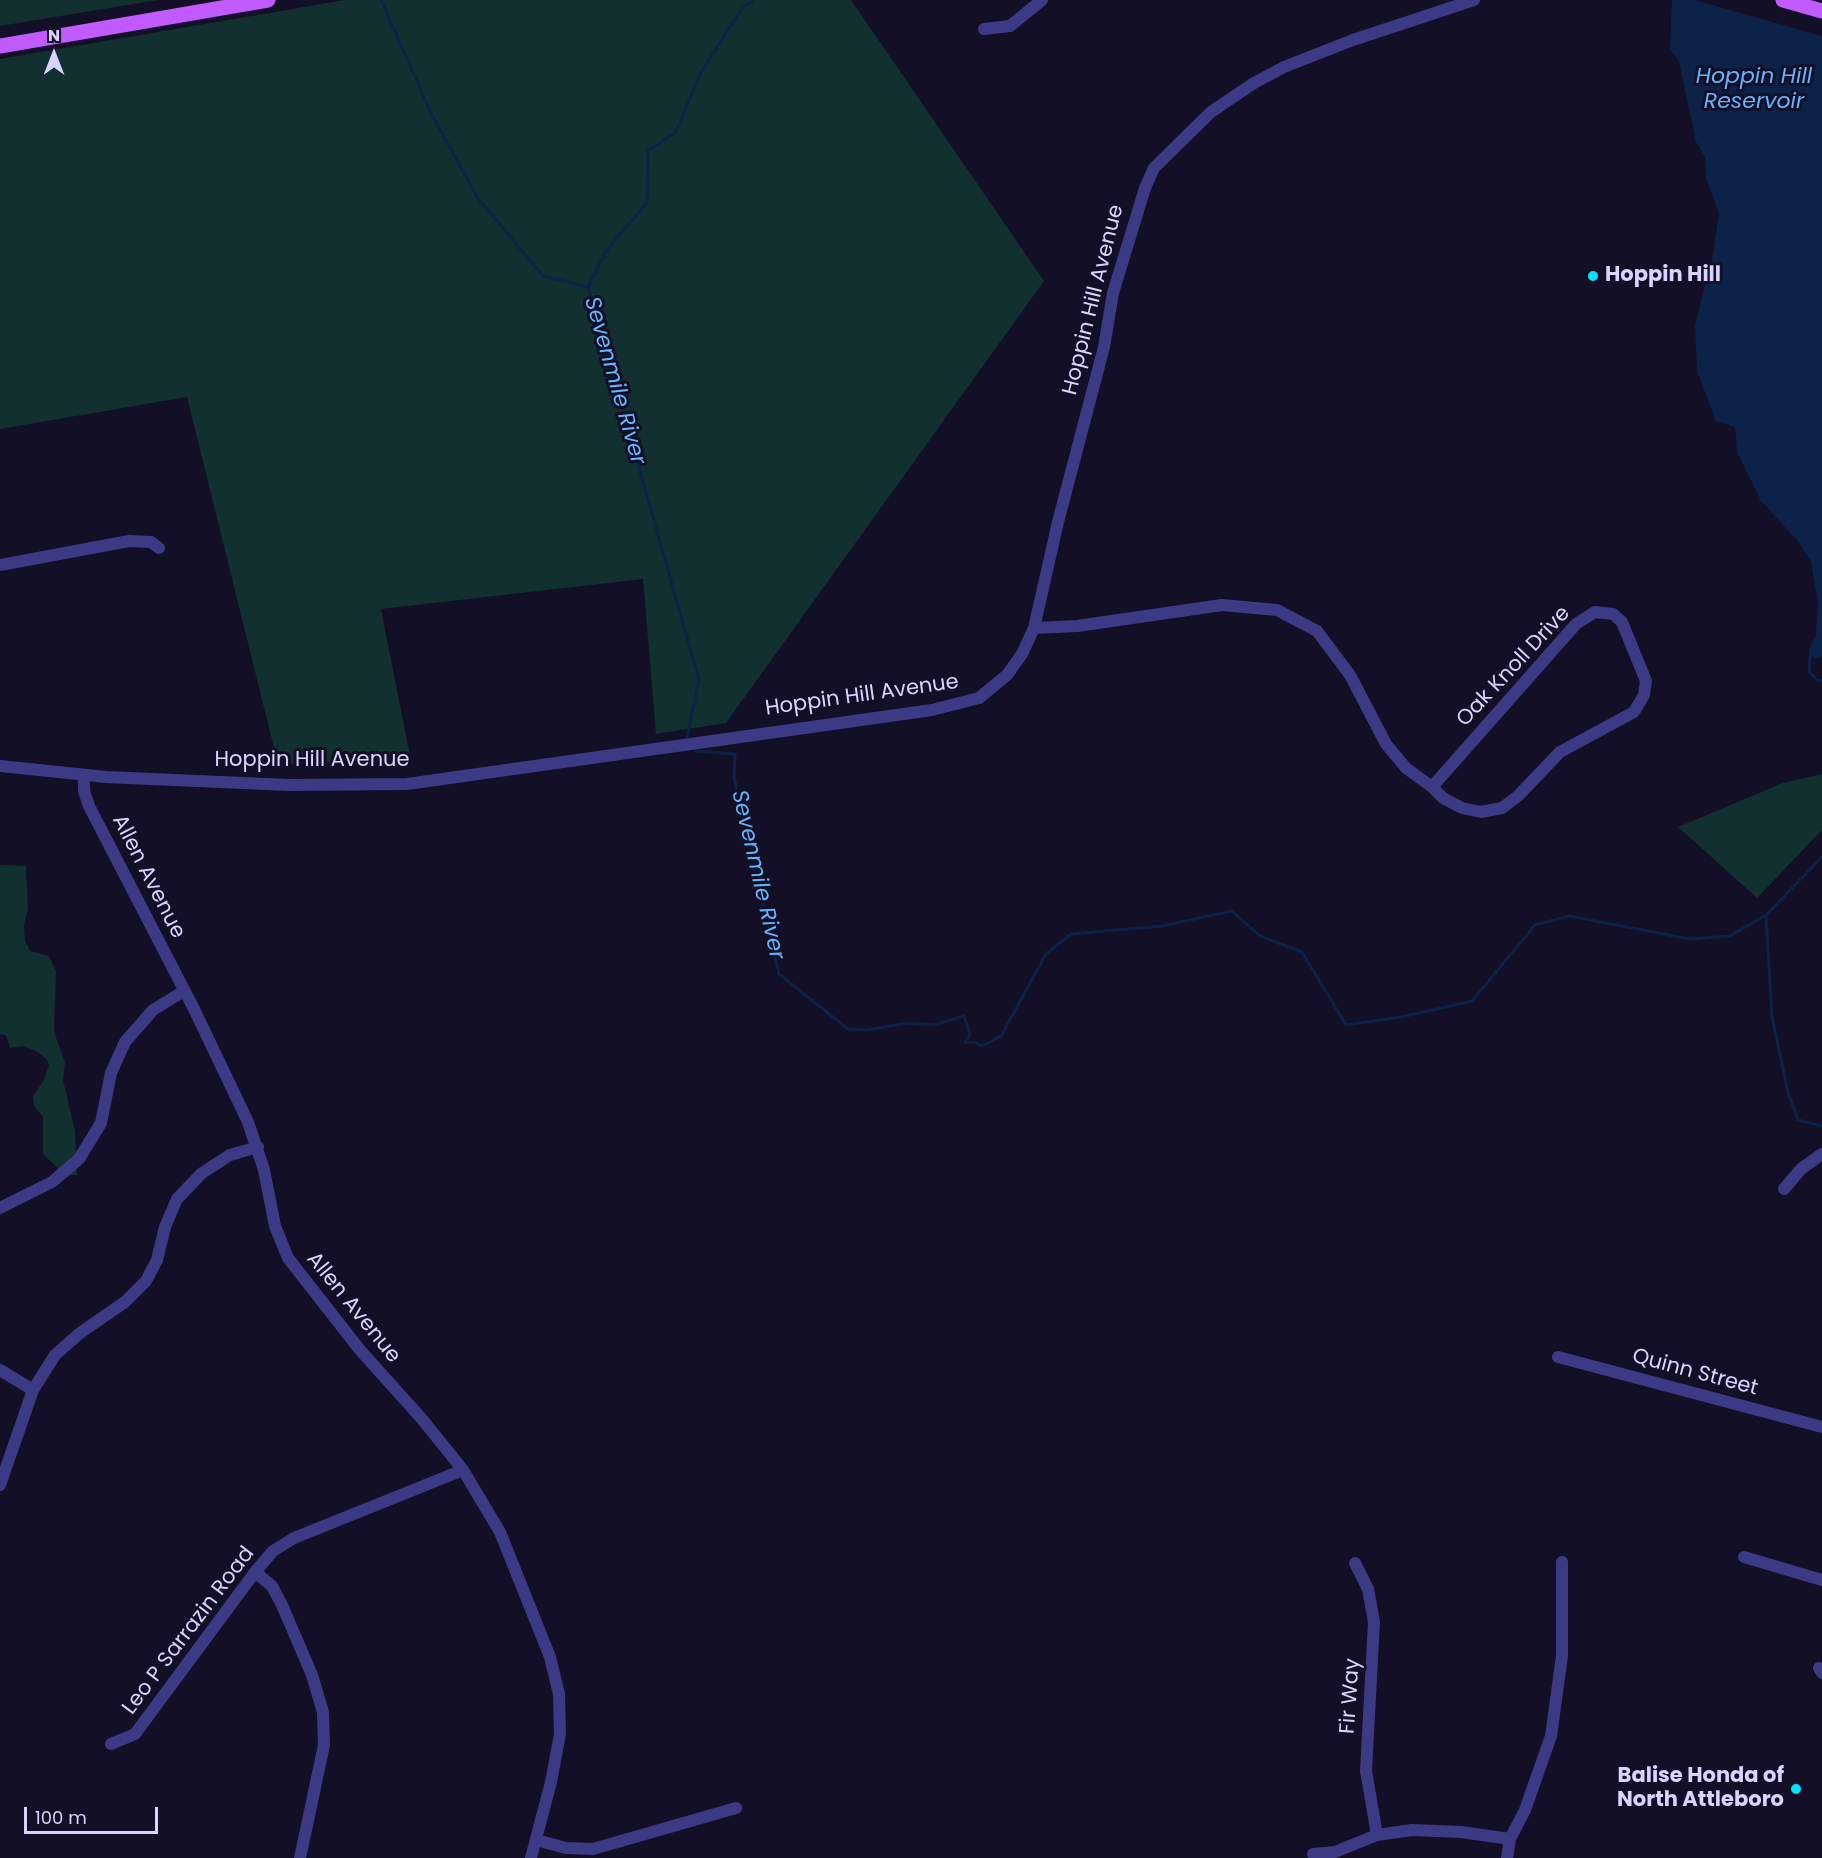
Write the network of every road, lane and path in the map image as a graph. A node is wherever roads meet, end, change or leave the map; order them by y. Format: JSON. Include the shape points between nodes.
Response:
{"nodes":[{"id":1,"x":268,"y":0,"type":"edge"},
{"id":2,"x":1042,"y":0,"type":"edge"},
{"id":3,"x":1474,"y":0,"type":"edge"},
{"id":4,"x":1783,"y":0,"type":"edge"},
{"id":5,"x":1822,"y":10,"type":"edge"},
{"id":6,"x":984,"y":29,"type":"dead end"},
{"id":7,"x":0,"y":46,"type":"edge"},
{"id":8,"x":159,"y":548,"type":"dead end"},
{"id":9,"x":0,"y":565,"type":"edge"},
{"id":10,"x":1034,"y":628,"type":"junction"},
{"id":11,"x":0,"y":766,"type":"edge"},
{"id":12,"x":84,"y":775,"type":"junction"},
{"id":13,"x":1432,"y":787,"type":"junction"},
{"id":14,"x":184,"y":991,"type":"junction"},
{"id":15,"x":258,"y":1146,"type":"junction"},
{"id":16,"x":1822,"y":1155,"type":"edge"},
{"id":17,"x":1784,"y":1189,"type":"dead end"},
{"id":18,"x":0,"y":1208,"type":"edge"},
{"id":19,"x":1558,"y":1357,"type":"dead end"},
{"id":20,"x":0,"y":1370,"type":"edge"},
{"id":21,"x":33,"y":1390,"type":"junction"},
{"id":22,"x":1822,"y":1427,"type":"edge"},
{"id":23,"x":463,"y":1470,"type":"junction"},
{"id":24,"x":0,"y":1485,"type":"edge"},
{"id":25,"x":1744,"y":1557,"type":"dead end"},
{"id":26,"x":1562,"y":1562,"type":"dead end"},
{"id":27,"x":1354,"y":1563,"type":"dead end"},
{"id":28,"x":255,"y":1572,"type":"junction"},
{"id":29,"x":1822,"y":1580,"type":"edge"},
{"id":30,"x":111,"y":1744,"type":"dead end"},
{"id":31,"x":736,"y":1808,"type":"dead end"},
{"id":32,"x":1377,"y":1835,"type":"junction"},
{"id":33,"x":1510,"y":1839,"type":"junction"},
{"id":34,"x":536,"y":1840,"type":"junction"},
{"id":35,"x":1313,"y":1854,"type":"dead end"},
{"id":36,"x":300,"y":1858,"type":"edge"},
{"id":37,"x":531,"y":1858,"type":"edge"},
{"id":38,"x":1507,"y":1858,"type":"edge"}],
"edges":[{"from":1,"to":7,"type":"main road"},
{"from":2,"to":6,"type":"street","via":[[1010,26]]},
{"from":3,"to":10,"type":"street","name":"Hoppin Hill Avenue","via":[[1317,53],[1264,77],[1211,112],[1154,168],[1113,293],[1104,347]]},
{"from":4,"to":5,"type":"main road"},
{"from":8,"to":9,"type":"street","via":[[152,543],[129,541]]},
{"from":10,"to":12,"type":"street","name":"Hoppin Hill Avenue","via":[[1022,654],[999,683],[979,698],[944,708],[407,784],[299,785]]},
{"from":10,"to":13,"type":"street","name":"Oak Knoll Drive","via":[[1077,626],[1222,605],[1277,610],[1317,630],[1350,675],[1386,744],[1406,768]]},
{"from":11,"to":12,"type":"street","name":"Hoppin Hill Avenue"},
{"from":12,"to":14,"type":"street","name":"Allen Avenue","via":[[89,806]]},
{"from":13,"to":13,"type":"street","name":"Oak Knoll Drive","via":[[1576,624],[1595,612],[1612,614],[1622,622],[1646,681],[1644,695],[1634,712],[1560,752],[1502,808],[1481,812],[1462,808]]},
{"from":14,"to":15,"type":"street","name":"Allen Avenue"},
{"from":14,"to":18,"type":"street","via":[[153,1010],[125,1042],[111,1073],[101,1123],[79,1159],[52,1182]]},
{"from":15,"to":21,"type":"street","via":[[230,1155],[202,1173],[177,1199],[146,1281],[125,1302],[55,1355]]},
{"from":15,"to":23,"type":"street","name":"Allen Avenue","via":[[275,1226],[288,1258],[360,1350]]},
{"from":16,"to":17,"type":"street","via":[[1801,1169]]},
{"from":19,"to":22,"type":"street","name":"Quinn Street"},
{"from":20,"to":21,"type":"street"},
{"from":21,"to":24,"type":"street"},
{"from":23,"to":28,"type":"street","name":"Leo P Sarrazin Road","via":[[294,1538],[273,1551]]},
{"from":23,"to":34,"type":"street","name":"Allen Avenue","via":[[497,1524],[556,1678],[560,1734]]},
{"from":25,"to":29,"type":"street"},
{"from":26,"to":33,"type":"street","via":[[1562,1656],[1551,1736],[1526,1810]]},
{"from":27,"to":32,"type":"street","name":"Fir Way","via":[[1368,1589],[1374,1622],[1366,1771]]},
{"from":28,"to":30,"type":"street","name":"Leo P Sarrazin Road","via":[[135,1734]]},
{"from":28,"to":36,"type":"street","via":[[272,1586],[282,1605],[323,1712],[324,1745]]},
{"from":31,"to":34,"type":"street","via":[[593,1849],[566,1848]]},
{"from":32,"to":33,"type":"street","via":[[1412,1830]]},
{"from":32,"to":35,"type":"street","via":[[1335,1852]]},
{"from":33,"to":38,"type":"street"},
{"from":34,"to":37,"type":"street","name":"Allen Avenue"}]}
